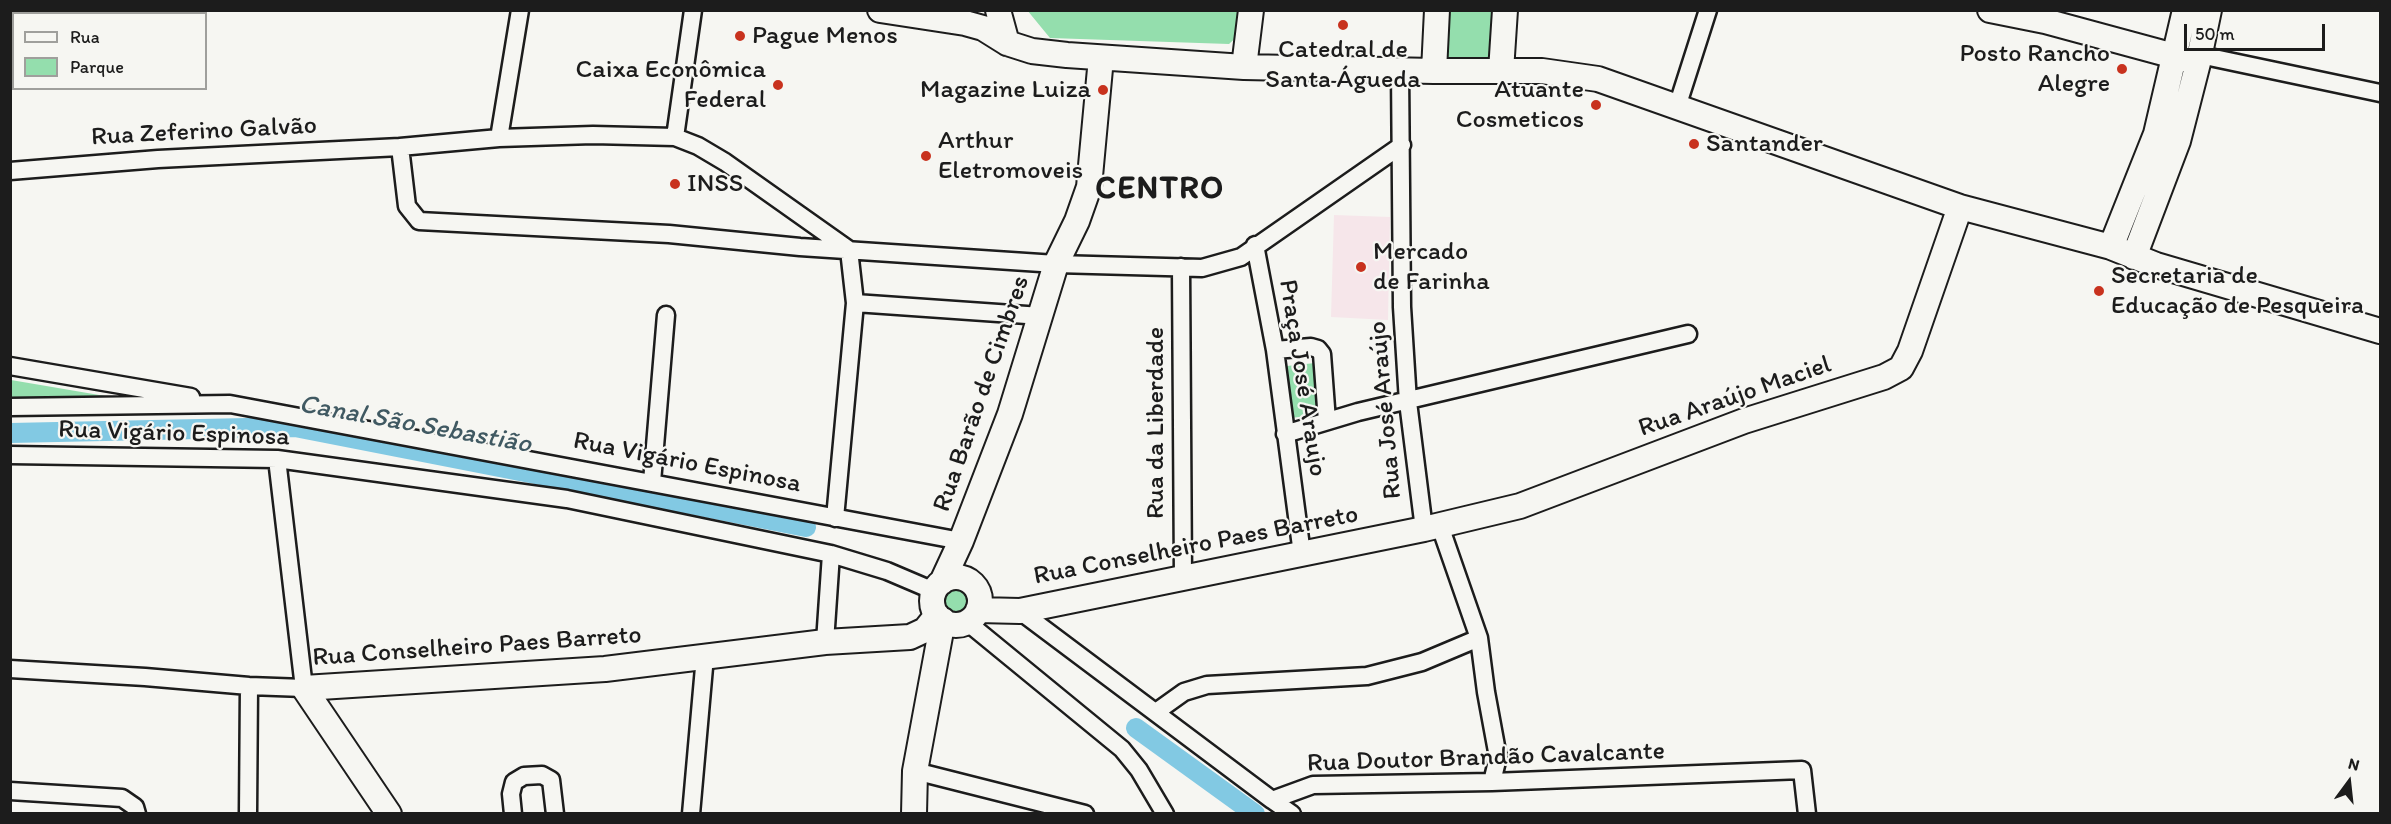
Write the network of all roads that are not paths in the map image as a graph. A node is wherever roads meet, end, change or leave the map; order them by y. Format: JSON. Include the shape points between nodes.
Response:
{"nodes":[{"id":1,"x":520,"y":10,"type":"edge"},
{"id":2,"x":693,"y":10,"type":"edge"},
{"id":3,"x":880,"y":10,"type":"edge"},
{"id":4,"x":998,"y":10,"type":"edge"},
{"id":5,"x":1251,"y":10,"type":"edge"},
{"id":6,"x":1437,"y":10,"type":"edge"},
{"id":7,"x":1505,"y":10,"type":"edge"},
{"id":8,"x":1708,"y":10,"type":"edge"},
{"id":9,"x":1990,"y":10,"type":"edge"},
{"id":10,"x":2185,"y":10,"type":"edge"},
{"id":11,"x":2209,"y":10,"type":"edge"},
{"id":12,"x":1007,"y":43,"type":"junction"},
{"id":13,"x":2175,"y":57,"type":"junction"},
{"id":14,"x":1101,"y":58,"type":"junction"},
{"id":15,"x":2199,"y":59,"type":"junction"},
{"id":16,"x":1244,"y":67,"type":"junction"},
{"id":17,"x":1400,"y":70,"type":"junction"},
{"id":18,"x":1434,"y":71,"type":"junction"},
{"id":19,"x":1501,"y":71,"type":"junction"},
{"id":20,"x":2380,"y":93,"type":"edge"},
{"id":21,"x":1677,"y":107,"type":"junction"},
{"id":22,"x":675,"y":137,"type":"junction"},
{"id":23,"x":499,"y":138,"type":"junction"},
{"id":24,"x":1402,"y":145,"type":"junction"},
{"id":25,"x":400,"y":147,"type":"junction"},
{"id":26,"x":10,"y":171,"type":"edge"},
{"id":27,"x":1960,"y":207,"type":"junction"},
{"id":28,"x":1255,"y":245,"type":"junction"},
{"id":29,"x":2111,"y":248,"type":"junction"},
{"id":30,"x":849,"y":250,"type":"junction"},
{"id":31,"x":2134,"y":257,"type":"junction"},
{"id":32,"x":1056,"y":264,"type":"junction"},
{"id":33,"x":1181,"y":267,"type":"junction"},
{"id":34,"x":855,"y":303,"type":"junction"},
{"id":35,"x":666,"y":315,"type":"dead end"},
{"id":36,"x":1041,"y":316,"type":"junction"},
{"id":37,"x":2380,"y":332,"type":"edge"},
{"id":38,"x":1688,"y":334,"type":"dead end"},
{"id":39,"x":1275,"y":350,"type":"junction"},
{"id":40,"x":10,"y":366,"type":"edge"},
{"id":41,"x":1408,"y":402,"type":"junction"},
{"id":42,"x":230,"y":404,"type":"junction"},
{"id":43,"x":10,"y":407,"type":"edge"},
{"id":44,"x":1327,"y":421,"type":"junction"},
{"id":45,"x":1285,"y":434,"type":"junction"},
{"id":46,"x":10,"y":455,"type":"edge"},
{"id":47,"x":277,"y":459,"type":"junction"},
{"id":48,"x":652,"y":482,"type":"junction"},
{"id":49,"x":835,"y":518,"type":"junction"},
{"id":50,"x":1432,"y":527,"type":"junction"},
{"id":51,"x":961,"y":541,"type":"junction"},
{"id":52,"x":831,"y":554,"type":"junction"},
{"id":53,"x":1302,"y":554,"type":"junction"},
{"id":54,"x":1183,"y":579,"type":"junction"},
{"id":55,"x":969,"y":581,"type":"junction"},
{"id":56,"x":939,"y":602,"type":"junction"},
{"id":57,"x":1020,"y":611,"type":"junction"},
{"id":58,"x":972,"y":616,"type":"junction"},
{"id":59,"x":1479,"y":638,"type":"junction"},
{"id":60,"x":825,"y":642,"type":"junction"},
{"id":61,"x":705,"y":656,"type":"junction"},
{"id":62,"x":10,"y":669,"type":"edge"},
{"id":63,"x":249,"y":686,"type":"junction"},
{"id":64,"x":304,"y":688,"type":"junction"},
{"id":65,"x":1155,"y":712,"type":"junction"},
{"id":66,"x":915,"y":771,"type":"junction"},
{"id":67,"x":1492,"y":782,"type":"junction"},
{"id":68,"x":10,"y":791,"type":"edge"},
{"id":69,"x":1272,"y":800,"type":"junction"},
{"id":70,"x":137,"y":813,"type":"edge"},
{"id":71,"x":248,"y":813,"type":"edge"},
{"id":72,"x":389,"y":813,"type":"edge"},
{"id":73,"x":513,"y":813,"type":"edge"},
{"id":74,"x":555,"y":813,"type":"edge"},
{"id":75,"x":691,"y":813,"type":"edge"},
{"id":76,"x":914,"y":813,"type":"edge"},
{"id":77,"x":1085,"y":813,"type":"edge"},
{"id":78,"x":1165,"y":813,"type":"edge"},
{"id":79,"x":1292,"y":813,"type":"edge"},
{"id":80,"x":1807,"y":813,"type":"edge"}],
"edges":[{"from":1,"to":23,"type":"street"},
{"from":2,"to":22,"type":"street"},
{"from":3,"to":12,"type":"main road","via":[[965,23],[983,28]]},
{"from":4,"to":12,"type":"main road"},
{"from":5,"to":16,"type":"main road"},
{"from":6,"to":18,"type":"main road"},
{"from":7,"to":19,"type":"main road"},
{"from":8,"to":21,"type":"street"},
{"from":9,"to":13,"type":"main road"},
{"from":10,"to":13,"type":"main road"},
{"from":11,"to":15,"type":"main road"},
{"from":12,"to":14,"type":"main road","via":[[1032,51]]},
{"from":13,"to":15,"type":"main road"},
{"from":13,"to":29,"type":"main road","via":[[2156,134]]},
{"from":14,"to":16,"type":"main road"},
{"from":14,"to":32,"type":"main road","name":"Rua Barão de Cimbres","via":[[1089,188]]},
{"from":15,"to":20,"type":"street"},
{"from":15,"to":31,"type":"main road","via":[[2178,141]]},
{"from":16,"to":17,"type":"main road"},
{"from":17,"to":18,"type":"main road"},
{"from":17,"to":24,"type":"street","name":"Rua José Araújo"},
{"from":18,"to":19,"type":"main road"},
{"from":19,"to":21,"type":"main road","via":[[1542,71],[1598,79]]},
{"from":21,"to":27,"type":"main road"},
{"from":22,"to":23,"type":"street","name":"Rua Zeferino Galvão"},
{"from":22,"to":30,"type":"street","via":[[725,162]]},
{"from":23,"to":25,"type":"street","name":"Rua Zeferino Galvão"},
{"from":24,"to":28,"type":"street"},
{"from":24,"to":41,"type":"street","name":"Rua José Araújo","via":[[1402,307]]},
{"from":25,"to":26,"type":"street","name":"Rua Zeferino Galvão"},
{"from":25,"to":30,"type":"street","via":[[407,206],[419,221],[669,234]]},
{"from":27,"to":29,"type":"main road"},
{"from":27,"to":50,"type":"main road","name":"Rua Araújo Maciel","via":[[1901,368],[1884,377],[1744,421],[1520,506]]},
{"from":28,"to":33,"type":"street","via":[[1241,257],[1222,263]]},
{"from":28,"to":39,"type":"street","name":"Praça José Araujo"},
{"from":29,"to":31,"type":"main road"},
{"from":30,"to":32,"type":"street"},
{"from":30,"to":34,"type":"street"},
{"from":31,"to":37,"type":"main road"},
{"from":32,"to":33,"type":"street"},
{"from":32,"to":36,"type":"main road","name":"Rua Barão de Cimbres"},
{"from":33,"to":54,"type":"street","name":"Rua da Liberdade"},
{"from":34,"to":36,"type":"street"},
{"from":34,"to":49,"type":"street"},
{"from":35,"to":48,"type":"street"},
{"from":36,"to":51,"type":"main road","name":"Rua Barão de Cimbres","via":[[1010,414]]},
{"from":38,"to":41,"type":"street"},
{"from":39,"to":44,"type":"street","via":[[1311,348],[1322,354]]},
{"from":39,"to":45,"type":"street","name":"Praça José Araujo"},
{"from":40,"to":42,"type":"street"},
{"from":41,"to":44,"type":"street"},
{"from":41,"to":50,"type":"street","name":"Rua José Araújo"},
{"from":42,"to":43,"type":"street","name":"Rua Vigário Espinosa"},
{"from":42,"to":48,"type":"street","name":"Rua Vigário Espinosa"},
{"from":44,"to":45,"type":"street"},
{"from":45,"to":53,"type":"street","name":"Praça José Araujo"},
{"from":46,"to":47,"type":"street","name":"Rua Vigário Espinosa"},
{"from":47,"to":52,"type":"street","name":"Rua Vigário Espinosa","via":[[567,499]]},
{"from":47,"to":64,"type":"street"},
{"from":48,"to":49,"type":"street","name":"Rua Vigário Espinosa"},
{"from":49,"to":51,"type":"street","name":"Rua Vigário Espinosa"},
{"from":50,"to":53,"type":"main road","name":"Rua Conselheiro Paes Barreto"},
{"from":50,"to":59,"type":"street","name":"Rua José Araújo"},
{"from":51,"to":55,"type":"main road","name":"Rua Barão de Cimbres"},
{"from":51,"to":56,"type":"main road","name":"Rua Barão de Cimbres"},
{"from":52,"to":56,"type":"street","name":"Rua Vigário Espinosa","via":[[887,572]]},
{"from":52,"to":60,"type":"street"},
{"from":53,"to":54,"type":"main road","name":"Rua Conselheiro Paes Barreto"},
{"from":54,"to":57,"type":"main road","name":"Rua Conselheiro Paes Barreto"},
{"from":55,"to":56,"type":"main road","via":[[954,577]]},
{"from":55,"to":58,"type":"main road","via":[[979,594]]},
{"from":56,"to":58,"type":"main road","via":[[959,624]]},
{"from":56,"to":60,"type":"main road","name":"Rua Conselheiro Paes Barreto","via":[[925,630],[910,637]]},
{"from":56,"to":66,"type":"main road"},
{"from":57,"to":58,"type":"main road","name":"Rua Conselheiro Paes Barreto"},
{"from":57,"to":65,"type":"street"},
{"from":58,"to":78,"type":"street","via":[[1122,749]]},
{"from":59,"to":65,"type":"street","via":[[1422,662],[1367,676],[1207,685],[1184,692]]},
{"from":59,"to":67,"type":"street","name":"Rua José Araújo","via":[[1498,757]]},
{"from":60,"to":61,"type":"main road","name":"Rua Conselheiro Paes Barreto"},
{"from":61,"to":64,"type":"main road","name":"Rua Conselheiro Paes Barreto","via":[[605,669]]},
{"from":61,"to":75,"type":"street"},
{"from":62,"to":63,"type":"street","name":"Rua Conselheiro Paes Barreto"},
{"from":63,"to":64,"type":"street","name":"Rua Conselheiro Paes Barreto"},
{"from":63,"to":71,"type":"street"},
{"from":64,"to":72,"type":"main road"},
{"from":65,"to":69,"type":"street"},
{"from":66,"to":76,"type":"main road"},
{"from":66,"to":77,"type":"street"},
{"from":67,"to":69,"type":"street","name":"Rua Doutor Brandão Cavalcante","via":[[1313,785]]},
{"from":67,"to":80,"type":"street","name":"Rua Doutor Brandão Cavalcante","via":[[1802,770]]},
{"from":68,"to":70,"type":"street","via":[[122,798]]},
{"from":69,"to":79,"type":"street"},
{"from":73,"to":74,"type":"street","via":[[514,782],[524,776],[542,775],[551,780]]}]}
